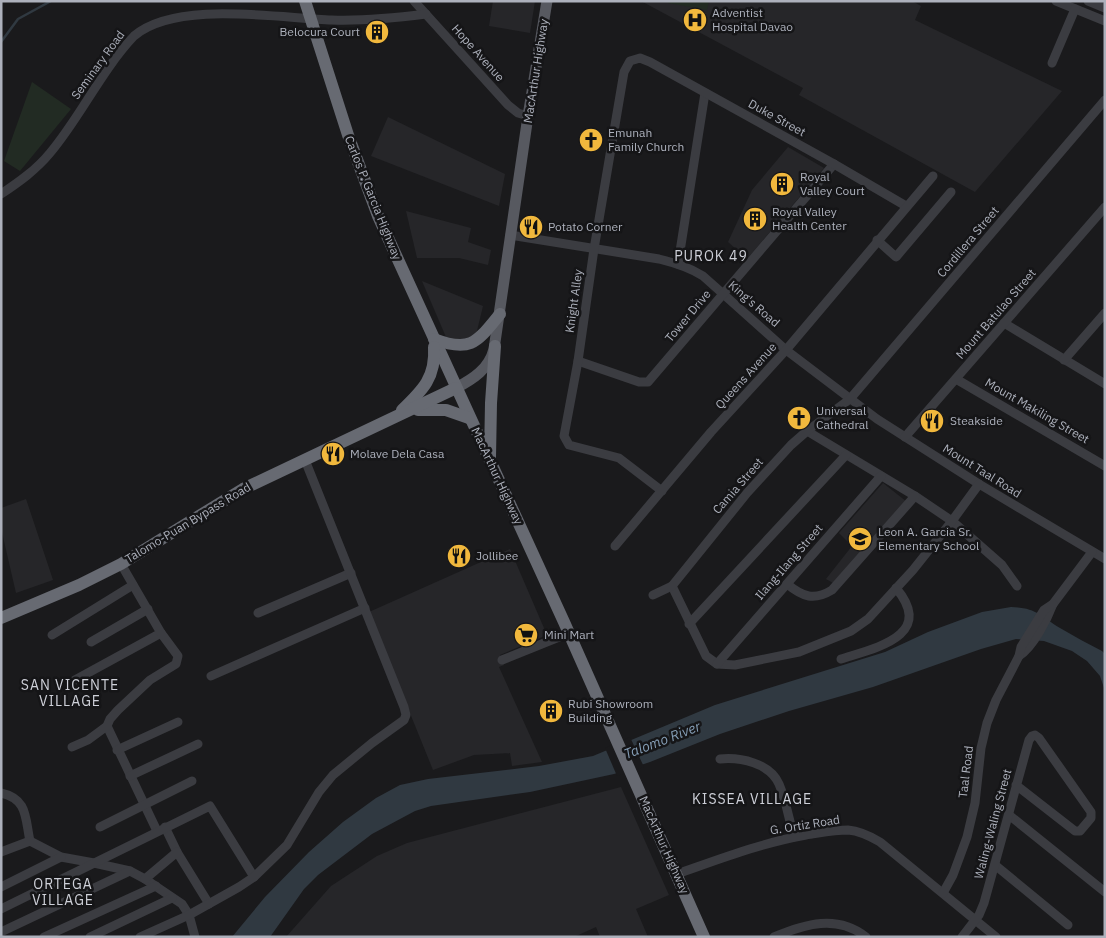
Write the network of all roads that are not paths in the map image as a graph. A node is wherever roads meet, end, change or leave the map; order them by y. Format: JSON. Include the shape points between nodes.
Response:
{"nodes":[{"id":1,"x":305,"y":1,"type":"edge"},
{"id":2,"x":414,"y":1,"type":"edge"},
{"id":3,"x":547,"y":1,"type":"edge"},
{"id":4,"x":1056,"y":1,"type":"edge"},
{"id":5,"x":1088,"y":1,"type":"edge"},
{"id":6,"x":1104,"y":6,"type":"edge"},
{"id":7,"x":1075,"y":8,"type":"junction"},
{"id":8,"x":426,"y":14,"type":"junction"},
{"id":9,"x":311,"y":18,"type":"junction"},
{"id":10,"x":1101,"y":19,"type":"edge"},
{"id":11,"x":634,"y":58,"type":"joint"},
{"id":12,"x":1052,"y":63,"type":"dead end"},
{"id":13,"x":706,"y":92,"type":"junction"},
{"id":14,"x":1105,"y":100,"type":"edge"},
{"id":15,"x":528,"y":116,"type":"junction"},
{"id":16,"x":834,"y":164,"type":"junction"},
{"id":17,"x":933,"y":176,"type":"dead end"},
{"id":18,"x":951,"y":192,"type":"dead end"},
{"id":19,"x":1,"y":194,"type":"edge"},
{"id":20,"x":906,"y":206,"type":"junction"},
{"id":21,"x":1105,"y":207,"type":"edge"},
{"id":22,"x":510,"y":235,"type":"junction"},
{"id":23,"x":877,"y":240,"type":"junction"},
{"id":24,"x":594,"y":249,"type":"junction"},
{"id":25,"x":678,"y":264,"type":"junction"},
{"id":26,"x":723,"y":294,"type":"junction"},
{"id":27,"x":1105,"y":313,"type":"edge"},
{"id":28,"x":500,"y":314,"type":"junction"},
{"id":29,"x":1004,"y":324,"type":"junction"},
{"id":30,"x":434,"y":339,"type":"junction"},
{"id":31,"x":495,"y":346,"type":"junction"},
{"id":32,"x":786,"y":350,"type":"junction"},
{"id":33,"x":1064,"y":360,"type":"junction"},
{"id":34,"x":578,"y":361,"type":"junction"},
{"id":35,"x":956,"y":378,"type":"junction"},
{"id":36,"x":1105,"y":384,"type":"edge"},
{"id":37,"x":456,"y":388,"type":"junction"},
{"id":38,"x":850,"y":399,"type":"junction"},
{"id":39,"x":408,"y":412,"type":"junction"},
{"id":40,"x":393,"y":418,"type":"junction"},
{"id":41,"x":470,"y":418,"type":"junction"},
{"id":42,"x":807,"y":431,"type":"junction"},
{"id":43,"x":905,"y":437,"type":"junction"},
{"id":44,"x":846,"y":455,"type":"junction"},
{"id":45,"x":305,"y":460,"type":"junction"},
{"id":46,"x":490,"y":462,"type":"junction"},
{"id":47,"x":1105,"y":466,"type":"edge"},
{"id":48,"x":881,"y":476,"type":"junction"},
{"id":49,"x":979,"y":484,"type":"junction"},
{"id":50,"x":662,"y":491,"type":"junction"},
{"id":51,"x":915,"y":496,"type":"junction"},
{"id":52,"x":952,"y":521,"type":"junction"},
{"id":53,"x":615,"y":546,"type":"dead end"},
{"id":54,"x":1092,"y":552,"type":"junction"},
{"id":55,"x":1105,"y":559,"type":"edge"},
{"id":56,"x":121,"y":564,"type":"junction"},
{"id":57,"x":351,"y":573,"type":"junction"},
{"id":58,"x":787,"y":584,"type":"junction"},
{"id":59,"x":133,"y":585,"type":"junction"},
{"id":60,"x":672,"y":586,"type":"junction"},
{"id":61,"x":1018,"y":586,"type":"dead end"},
{"id":62,"x":896,"y":588,"type":"junction"},
{"id":63,"x":653,"y":595,"type":"dead end"},
{"id":64,"x":365,"y":608,"type":"junction"},
{"id":65,"x":148,"y":610,"type":"junction"},
{"id":66,"x":258,"y":613,"type":"dead end"},
{"id":67,"x":1,"y":618,"type":"edge"},
{"id":68,"x":689,"y":624,"type":"junction"},
{"id":69,"x":161,"y":633,"type":"junction"},
{"id":70,"x":569,"y":633,"type":"junction"},
{"id":71,"x":52,"y":635,"type":"dead end"},
{"id":72,"x":91,"y":642,"type":"dead end"},
{"id":73,"x":841,"y":659,"type":"dead end"},
{"id":74,"x":502,"y":660,"type":"dead end"},
{"id":75,"x":717,"y":664,"type":"junction"},
{"id":76,"x":211,"y":676,"type":"dead end"},
{"id":77,"x":75,"y":680,"type":"dead end"},
{"id":78,"x":178,"y":722,"type":"dead end"},
{"id":79,"x":107,"y":726,"type":"junction"},
{"id":80,"x":198,"y":744,"type":"dead end"},
{"id":81,"x":72,"y":747,"type":"dead end"},
{"id":82,"x":117,"y":750,"type":"junction"},
{"id":83,"x":720,"y":759,"type":"dead end"},
{"id":84,"x":130,"y":776,"type":"junction"},
{"id":85,"x":192,"y":781,"type":"dead end"},
{"id":86,"x":1016,"y":785,"type":"junction"},
{"id":87,"x":1,"y":792,"type":"edge"},
{"id":88,"x":144,"y":805,"type":"junction"},
{"id":89,"x":1009,"y":815,"type":"junction"},
{"id":90,"x":100,"y":827,"type":"dead end"},
{"id":91,"x":161,"y":829,"type":"junction"},
{"id":92,"x":794,"y":837,"type":"junction"},
{"id":93,"x":30,"y":841,"type":"junction"},
{"id":94,"x":1,"y":852,"type":"edge"},
{"id":95,"x":177,"y":852,"type":"junction"},
{"id":96,"x":61,"y":857,"type":"junction"},
{"id":97,"x":94,"y":862,"type":"junction"},
{"id":98,"x":995,"y":865,"type":"junction"},
{"id":99,"x":130,"y":871,"type":"junction"},
{"id":100,"x":677,"y":874,"type":"junction"},
{"id":101,"x":254,"y":877,"type":"junction"},
{"id":102,"x":145,"y":879,"type":"junction"},
{"id":103,"x":156,"y":886,"type":"junction"},
{"id":104,"x":1,"y":887,"type":"edge"},
{"id":105,"x":1105,"y":892,"type":"edge"},
{"id":106,"x":944,"y":893,"type":"junction"},
{"id":107,"x":172,"y":898,"type":"junction"},
{"id":108,"x":208,"y":904,"type":"junction"},
{"id":109,"x":1,"y":909,"type":"edge"},
{"id":110,"x":189,"y":914,"type":"junction"},
{"id":111,"x":976,"y":919,"type":"junction"},
{"id":112,"x":801,"y":926,"type":"junction"},
{"id":113,"x":1068,"y":926,"type":"dead end"},
{"id":114,"x":1,"y":932,"type":"edge"},
{"id":115,"x":44,"y":937,"type":"edge"},
{"id":116,"x":90,"y":937,"type":"edge"},
{"id":117,"x":140,"y":937,"type":"edge"},
{"id":118,"x":195,"y":937,"type":"edge"},
{"id":119,"x":704,"y":937,"type":"edge"},
{"id":120,"x":774,"y":937,"type":"edge"},
{"id":121,"x":806,"y":937,"type":"edge"},
{"id":122,"x":866,"y":937,"type":"edge"},
{"id":123,"x":962,"y":937,"type":"edge"},
{"id":124,"x":996,"y":937,"type":"edge"}],
"edges":[{"from":1,"to":9,"type":"highway","name":"Carlos P. Garcia Highway"},
{"from":2,"to":8,"type":"street","name":"Hope Avenue"},
{"from":3,"to":15,"type":"main road","name":"MacArthur Highway"},
{"from":4,"to":7,"type":"street"},
{"from":5,"to":6,"type":"street"},
{"from":6,"to":10,"type":"street"},
{"from":7,"to":10,"type":"street"},
{"from":7,"to":12,"type":"street"},
{"from":8,"to":9,"type":"street","name":"Seminary Road","via":[[354,20]]},
{"from":8,"to":15,"type":"street","name":"Hope Avenue","via":[[508,105]]},
{"from":9,"to":19,"type":"street","name":"Seminary Road","via":[[194,10],[146,26],[116,57],[51,152],[28,176]]},
{"from":9,"to":30,"type":"highway","name":"Carlos P. Garcia Highway","via":[[367,188]]},
{"from":11,"to":13,"type":"street","name":"Duke Street","via":[[645,60]]},
{"from":11,"to":24,"type":"street","name":"Knight Alley","via":[[624,72]]},
{"from":13,"to":16,"type":"street","name":"Duke Street"},
{"from":13,"to":25,"type":"street"},
{"from":14,"to":38,"type":"street","name":"Cordillera Street"},
{"from":15,"to":22,"type":"main road","name":"MacArthur Highway"},
{"from":16,"to":20,"type":"street","name":"Duke Street"},
{"from":16,"to":26,"type":"street","name":"Tower Drive"},
{"from":17,"to":20,"type":"street","name":"Queens Avenue"},
{"from":18,"to":23,"type":"street","via":[[896,257]]},
{"from":20,"to":23,"type":"street","name":"Queens Avenue"},
{"from":21,"to":29,"type":"street","name":"Mount Batulao Street"},
{"from":22,"to":24,"type":"street","name":"King's Road"},
{"from":22,"to":28,"type":"main road","name":"MacArthur Highway"},
{"from":23,"to":32,"type":"street","name":"Queens Avenue"},
{"from":24,"to":25,"type":"street","name":"King's Road"},
{"from":24,"to":34,"type":"street","name":"Knight Alley"},
{"from":25,"to":26,"type":"street","name":"King's Road","via":[[703,276]]},
{"from":26,"to":32,"type":"street","name":"King's Road"},
{"from":26,"to":34,"type":"street","name":"Tower Drive","via":[[648,382],[639,382]]},
{"from":27,"to":33,"type":"street"},
{"from":28,"to":30,"type":"highway","via":[[471,343],[463,346]]},
{"from":28,"to":31,"type":"main road","name":"MacArthur Highway"},
{"from":29,"to":33,"type":"street"},
{"from":29,"to":35,"type":"street","name":"Mount Batulao Street"},
{"from":30,"to":37,"type":"highway","name":"Carlos P. Garcia Highway"},
{"from":30,"to":40,"type":"highway","via":[[430,378]]},
{"from":31,"to":37,"type":"main road","name":"MacArthur Highway","via":[[483,370]]},
{"from":31,"to":46,"type":"highway"},
{"from":32,"to":38,"type":"street","name":"King's Road"},
{"from":32,"to":50,"type":"street","name":"Queens Avenue"},
{"from":33,"to":36,"type":"street"},
{"from":34,"to":50,"type":"street","name":"Knight Alley","via":[[564,432],[567,442],[619,458]]},
{"from":35,"to":43,"type":"street","name":"Mount Batulao Street"},
{"from":35,"to":47,"type":"street","name":"Mount Makiling Street"},
{"from":37,"to":39,"type":"highway","name":"Talomo-Puan Bypass Road"},
{"from":37,"to":41,"type":"highway","name":"MacArthur Highway"},
{"from":38,"to":42,"type":"street","name":"Camia Street"},
{"from":38,"to":43,"type":"street","name":"Mount Taal Road"},
{"from":39,"to":40,"type":"highway","name":"Talomo-Puan Bypass Road"},
{"from":39,"to":41,"type":"highway","via":[[440,409]]},
{"from":40,"to":45,"type":"highway","name":"Talomo-Puan Bypass Road"},
{"from":41,"to":46,"type":"highway","name":"MacArthur Highway"},
{"from":42,"to":44,"type":"street"},
{"from":42,"to":60,"type":"street","name":"Camia Street","via":[[747,493]]},
{"from":43,"to":49,"type":"street","name":"Mount Taal Road"},
{"from":44,"to":48,"type":"street"},
{"from":44,"to":68,"type":"street"},
{"from":45,"to":56,"type":"highway","name":"Talomo-Puan Bypass Road","via":[[236,493]]},
{"from":45,"to":57,"type":"street"},
{"from":46,"to":70,"type":"highway","name":"MacArthur Highway"},
{"from":48,"to":51,"type":"street"},
{"from":48,"to":58,"type":"street","name":"Ilang-Ilang Street"},
{"from":49,"to":52,"type":"street"},
{"from":49,"to":54,"type":"street","name":"Mount Taal Road"},
{"from":50,"to":53,"type":"street","name":"Queens Avenue"},
{"from":51,"to":52,"type":"street"},
{"from":51,"to":58,"type":"street","via":[[832,590],[812,597]]},
{"from":52,"to":61,"type":"street","via":[[1002,565]]},
{"from":52,"to":62,"type":"street"},
{"from":54,"to":55,"type":"street","name":"Mount Taal Road"},
{"from":54,"to":106,"type":"street","name":"Taal Road","via":[[1049,609],[996,700],[980,748],[970,828]]},
{"from":56,"to":59,"type":"street"},
{"from":56,"to":67,"type":"highway","name":"Talomo-Puan Bypass Road"},
{"from":57,"to":64,"type":"street"},
{"from":57,"to":66,"type":"street"},
{"from":58,"to":75,"type":"street","name":"Ilang-Ilang Street"},
{"from":59,"to":65,"type":"street"},
{"from":59,"to":71,"type":"street"},
{"from":60,"to":63,"type":"street","name":"Camia Street"},
{"from":60,"to":68,"type":"street"},
{"from":62,"to":73,"type":"street","via":[[907,606],[906,626],[901,636],[888,644]]},
{"from":62,"to":75,"type":"street","via":[[868,619],[851,632],[830,641],[755,662]]},
{"from":64,"to":76,"type":"street"},
{"from":64,"to":101,"type":"street","via":[[404,707],[404,720],[332,775],[287,845]]},
{"from":65,"to":69,"type":"street"},
{"from":65,"to":72,"type":"street"},
{"from":68,"to":75,"type":"street","via":[[706,656]]},
{"from":69,"to":77,"type":"street"},
{"from":69,"to":79,"type":"street","via":[[178,656],[176,664],[150,680],[118,710]]},
{"from":70,"to":74,"type":"street"},
{"from":70,"to":100,"type":"highway","name":"MacArthur Highway"},
{"from":78,"to":82,"type":"street"},
{"from":79,"to":81,"type":"street"},
{"from":79,"to":82,"type":"street"},
{"from":80,"to":84,"type":"street"},
{"from":82,"to":84,"type":"street"},
{"from":83,"to":92,"type":"street","via":[[746,761],[771,772],[779,784]]},
{"from":84,"to":88,"type":"street"},
{"from":85,"to":88,"type":"street"},
{"from":86,"to":86,"type":"street","name":"Waling-Waling Street","via":[[1033,735],[1040,738],[1092,818],[1080,831],[1075,831]]},
{"from":86,"to":89,"type":"street","name":"Waling-Waling Street"},
{"from":87,"to":93,"type":"street","via":[[12,795],[22,804]]},
{"from":88,"to":90,"type":"street"},
{"from":88,"to":91,"type":"street"},
{"from":89,"to":98,"type":"street","name":"Waling-Waling Street"},
{"from":89,"to":105,"type":"street"},
{"from":91,"to":95,"type":"street"},
{"from":91,"to":97,"type":"street"},
{"from":91,"to":101,"type":"street","via":[[210,806]]},
{"from":92,"to":100,"type":"street","name":"G. Ortiz Road","via":[[754,847]]},
{"from":92,"to":106,"type":"street","name":"G. Ortiz Road","via":[[849,830],[871,836]]},
{"from":93,"to":94,"type":"street"},
{"from":93,"to":96,"type":"street"},
{"from":95,"to":102,"type":"street"},
{"from":95,"to":108,"type":"street"},
{"from":96,"to":97,"type":"street"},
{"from":96,"to":104,"type":"street"},
{"from":97,"to":99,"type":"street"},
{"from":97,"to":109,"type":"street"},
{"from":98,"to":111,"type":"street","name":"Waling-Waling Street"},
{"from":98,"to":113,"type":"street"},
{"from":99,"to":102,"type":"street"},
{"from":99,"to":114,"type":"street"},
{"from":100,"to":119,"type":"highway","name":"MacArthur Highway"},
{"from":101,"to":108,"type":"street"},
{"from":102,"to":103,"type":"street"},
{"from":103,"to":107,"type":"street"},
{"from":103,"to":115,"type":"street"},
{"from":106,"to":111,"type":"street","name":"G. Ortiz Road"},
{"from":107,"to":110,"type":"street"},
{"from":107,"to":116,"type":"street"},
{"from":108,"to":110,"type":"street"},
{"from":110,"to":117,"type":"street"},
{"from":110,"to":118,"type":"street"},
{"from":111,"to":123,"type":"street","name":"Waling-Waling Street"},
{"from":111,"to":124,"type":"street","name":"G. Ortiz Road"},
{"from":112,"to":120,"type":"street"},
{"from":112,"to":121,"type":"street"},
{"from":112,"to":122,"type":"street","via":[[830,922],[852,928]]}]}
